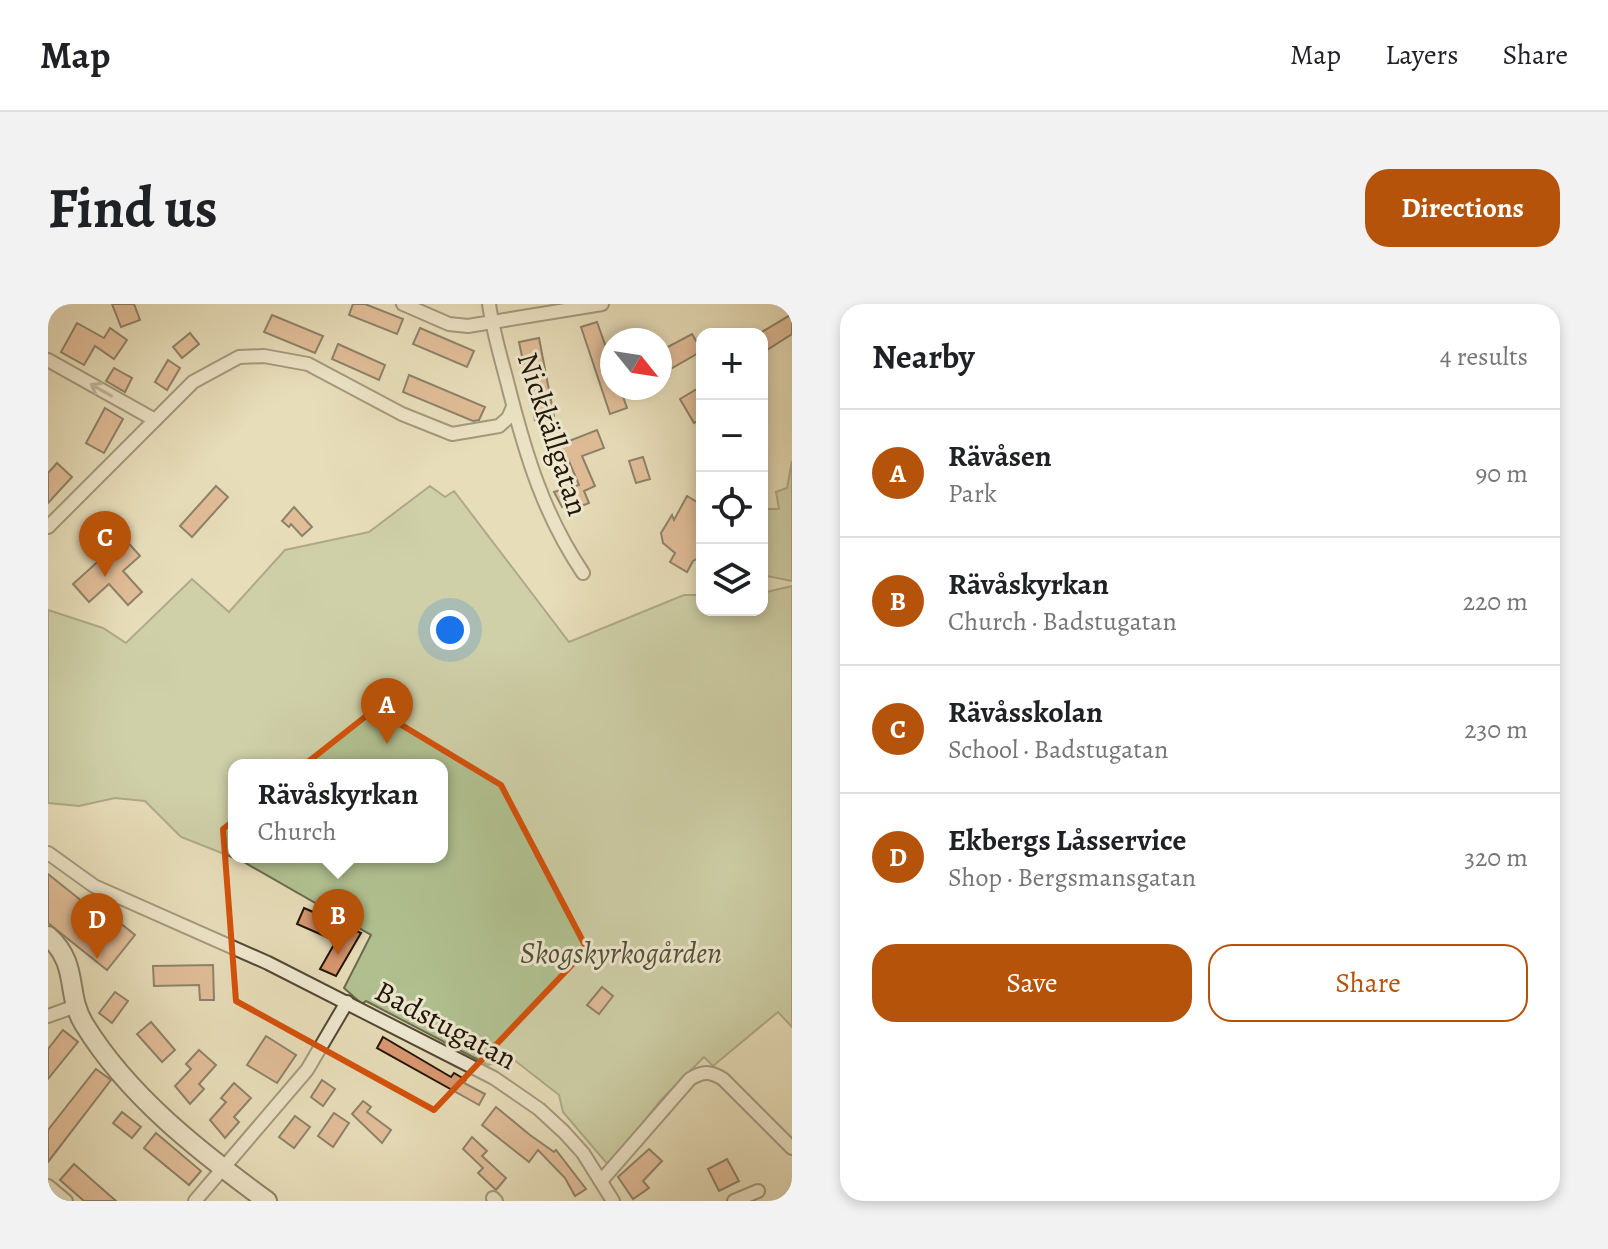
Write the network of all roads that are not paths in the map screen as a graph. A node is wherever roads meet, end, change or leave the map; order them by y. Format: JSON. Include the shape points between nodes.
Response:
{"nodes":[{"id":1,"x":403,"y":304,"type":"edge"},
{"id":2,"x":489,"y":304,"type":"edge"},
{"id":3,"x":602,"y":304,"type":"edge"},
{"id":4,"x":492,"y":323,"type":"junction"},
{"id":5,"x":48,"y":360,"type":"edge"},
{"id":6,"x":513,"y":407,"type":"junction"},
{"id":7,"x":155,"y":420,"type":"junction"},
{"id":8,"x":48,"y":527,"type":"edge"},
{"id":9,"x":583,"y":573,"type":"dead end"},
{"id":10,"x":48,"y":853,"type":"edge"},
{"id":11,"x":48,"y":936,"type":"edge"},
{"id":12,"x":347,"y":1002,"type":"junction"},
{"id":13,"x":76,"y":1006,"type":"junction"},
{"id":14,"x":48,"y":1016,"type":"edge"},
{"id":15,"x":792,"y":1148,"type":"edge"},
{"id":16,"x":223,"y":1169,"type":"junction"},
{"id":17,"x":601,"y":1181,"type":"junction"},
{"id":18,"x":48,"y":1186,"type":"edge"},
{"id":19,"x":758,"y":1191,"type":"dead end"},
{"id":20,"x":66,"y":1201,"type":"edge"},
{"id":21,"x":195,"y":1201,"type":"edge"},
{"id":22,"x":267,"y":1201,"type":"edge"},
{"id":23,"x":613,"y":1201,"type":"edge"},
{"id":24,"x":734,"y":1201,"type":"edge"}],
"edges":[{"from":1,"to":4,"type":"street","via":[[449,324]]},
{"from":2,"to":4,"type":"street","name":"Nickkällgatan"},
{"from":3,"to":4,"type":"street"},
{"from":4,"to":6,"type":"street","name":"Nickkällgatan"},
{"from":7,"to":5,"type":"street","one_way":true},
{"from":6,"to":7,"type":"street","via":[[499,426],[452,434],[308,364],[264,356],[239,357],[213,369]]},
{"from":6,"to":9,"type":"street","name":"Nickkällgatan","via":[[548,516]]},
{"from":7,"to":8,"type":"street"},
{"from":10,"to":12,"type":"street","name":"Badstugatan","via":[[94,886]]},
{"from":11,"to":13,"type":"street","via":[[66,956]]},
{"from":12,"to":16,"type":"street","via":[[307,1070]]},
{"from":12,"to":17,"type":"street","name":"Badstugatan","via":[[516,1092],[564,1132]]},
{"from":13,"to":14,"type":"street"},
{"from":13,"to":16,"type":"street","via":[[96,1041],[143,1097]]},
{"from":15,"to":17,"type":"street","via":[[723,1079],[700,1072]]},
{"from":16,"to":21,"type":"street"},
{"from":16,"to":22,"type":"street"},
{"from":17,"to":23,"type":"street","name":"Badstugatan"},
{"from":18,"to":20,"type":"street"},
{"from":19,"to":24,"type":"street"}]}
